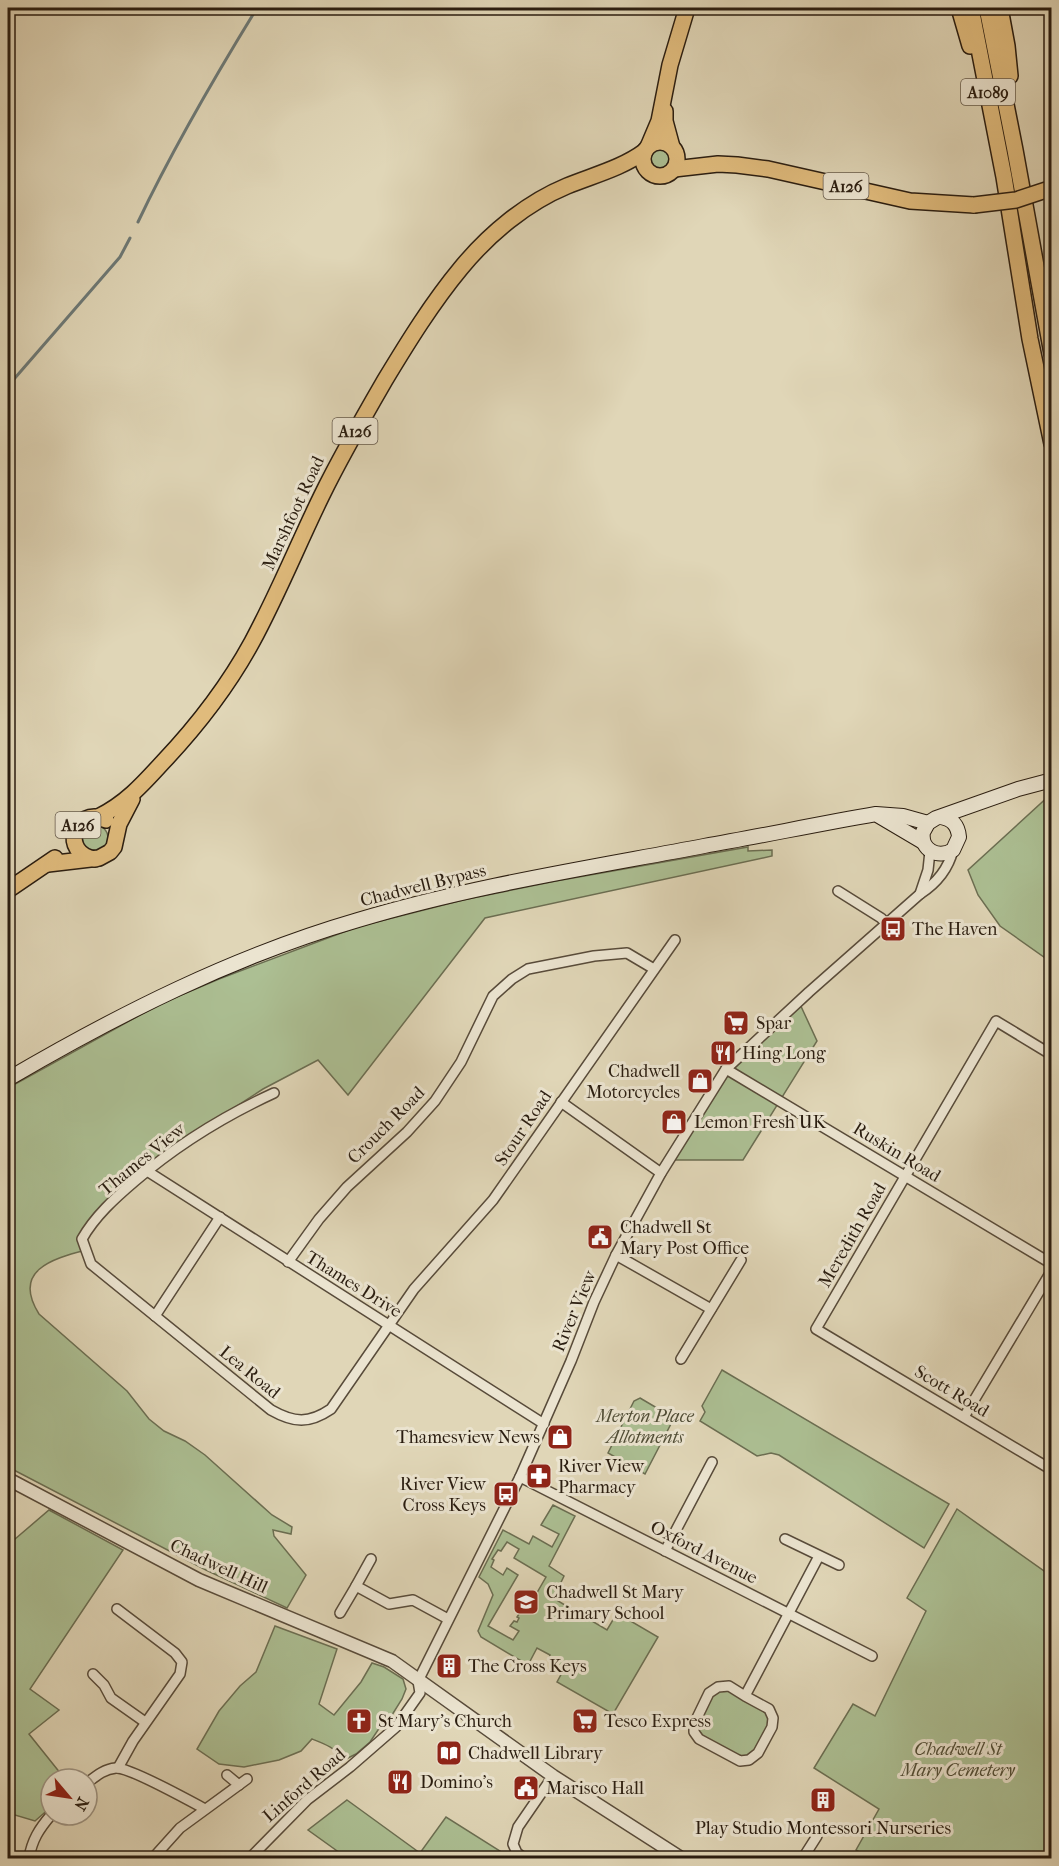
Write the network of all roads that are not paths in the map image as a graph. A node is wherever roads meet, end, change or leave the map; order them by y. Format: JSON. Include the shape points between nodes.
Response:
{"nodes":[{"id":1,"x":687,"y":8,"type":"edge"},
{"id":2,"x":959,"y":8,"type":"edge"},
{"id":3,"x":971,"y":8,"type":"edge"},
{"id":4,"x":987,"y":8,"type":"edge"},
{"id":5,"x":1000,"y":8,"type":"edge"},
{"id":6,"x":664,"y":99,"type":"junction"},
{"id":7,"x":647,"y":149,"type":"junction"},
{"id":8,"x":673,"y":149,"type":"junction"},
{"id":9,"x":1016,"y":150,"type":"junction"},
{"id":10,"x":718,"y":164,"type":"junction"},
{"id":11,"x":674,"y":169,"type":"junction"},
{"id":12,"x":601,"y":173,"type":"junction"},
{"id":13,"x":651,"y":174,"type":"junction"},
{"id":14,"x":1004,"y":177,"type":"junction"},
{"id":15,"x":1052,"y":188,"type":"edge"},
{"id":16,"x":1052,"y":354,"type":"edge"},
{"id":17,"x":1052,"y":444,"type":"edge"},
{"id":18,"x":1052,"y":780,"type":"edge"},
{"id":19,"x":137,"y":790,"type":"junction"},
{"id":20,"x":993,"y":797,"type":"junction"},
{"id":21,"x":876,"y":814,"type":"junction"},
{"id":22,"x":98,"y":817,"type":"junction"},
{"id":23,"x":934,"y":820,"type":"junction"},
{"id":24,"x":959,"y":832,"type":"junction"},
{"id":25,"x":116,"y":834,"type":"junction"},
{"id":26,"x":74,"y":838,"type":"junction"},
{"id":27,"x":927,"y":847,"type":"junction"},
{"id":28,"x":953,"y":850,"type":"junction"},
{"id":29,"x":99,"y":858,"type":"junction"},
{"id":30,"x":48,"y":864,"type":"junction"},
{"id":31,"x":851,"y":886,"type":"dead end"},
{"id":32,"x":8,"y":890,"type":"edge"},
{"id":33,"x":920,"y":894,"type":"junction"},
{"id":34,"x":887,"y":924,"type":"junction"},
{"id":35,"x":675,"y":940,"type":"dead end"},
{"id":36,"x":654,"y":969,"type":"junction"},
{"id":37,"x":1052,"y":1055,"type":"edge"},
{"id":38,"x":726,"y":1070,"type":"junction"},
{"id":39,"x":8,"y":1079,"type":"edge"},
{"id":40,"x":274,"y":1093,"type":"dead end"},
{"id":41,"x":561,"y":1102,"type":"junction"},
{"id":42,"x":147,"y":1171,"type":"junction"},
{"id":43,"x":662,"y":1173,"type":"junction"},
{"id":44,"x":905,"y":1176,"type":"junction"},
{"id":45,"x":220,"y":1217,"type":"junction"},
{"id":46,"x":86,"y":1250,"type":"joint"},
{"id":47,"x":616,"y":1255,"type":"junction"},
{"id":48,"x":741,"y":1260,"type":"dead end"},
{"id":49,"x":288,"y":1262,"type":"junction"},
{"id":50,"x":1052,"y":1264,"type":"edge"},
{"id":51,"x":1052,"y":1270,"type":"edge"},
{"id":52,"x":711,"y":1309,"type":"junction"},
{"id":53,"x":155,"y":1316,"type":"junction"},
{"id":54,"x":824,"y":1316,"type":"joint"},
{"id":55,"x":387,"y":1325,"type":"junction"},
{"id":56,"x":681,"y":1359,"type":"dead end"},
{"id":57,"x":964,"y":1417,"type":"junction"},
{"id":58,"x":544,"y":1424,"type":"junction"},
{"id":59,"x":712,"y":1462,"type":"dead end"},
{"id":60,"x":1052,"y":1470,"type":"edge"},
{"id":61,"x":520,"y":1477,"type":"junction"},
{"id":62,"x":8,"y":1479,"type":"edge"},
{"id":63,"x":785,"y":1539,"type":"dead end"},
{"id":64,"x":665,"y":1551,"type":"junction"},
{"id":65,"x":819,"y":1556,"type":"junction"},
{"id":66,"x":371,"y":1559,"type":"dead end"},
{"id":67,"x":839,"y":1565,"type":"dead end"},
{"id":68,"x":356,"y":1586,"type":"junction"},
{"id":69,"x":117,"y":1609,"type":"dead end"},
{"id":70,"x":340,"y":1613,"type":"dead end"},
{"id":71,"x":789,"y":1614,"type":"junction"},
{"id":72,"x":448,"y":1619,"type":"junction"},
{"id":73,"x":872,"y":1656,"type":"dead end"},
{"id":74,"x":93,"y":1674,"type":"dead end"},
{"id":75,"x":418,"y":1681,"type":"junction"},
{"id":76,"x":746,"y":1696,"type":"junction"},
{"id":77,"x":145,"y":1722,"type":"junction"},
{"id":78,"x":118,"y":1768,"type":"junction"},
{"id":79,"x":99,"y":1774,"type":"edge"},
{"id":80,"x":227,"y":1775,"type":"dead end"},
{"id":81,"x":553,"y":1776,"type":"junction"},
{"id":82,"x":205,"y":1809,"type":"junction"},
{"id":83,"x":41,"y":1827,"type":"edge"},
{"id":84,"x":817,"y":1836,"type":"dead end"},
{"id":85,"x":29,"y":1858,"type":"edge"},
{"id":86,"x":153,"y":1858,"type":"edge"},
{"id":87,"x":250,"y":1858,"type":"edge"},
{"id":88,"x":524,"y":1858,"type":"edge"},
{"id":89,"x":681,"y":1858,"type":"edge"},
{"id":90,"x":803,"y":1858,"type":"edge"}],
"edges":[{"from":1,"to":6,"type":"main road"},
{"from":2,"to":14,"type":"main road"},
{"from":3,"to":14,"type":"main road","number":"A1089"},
{"from":4,"to":9,"type":"main road","number":"A1089"},
{"from":5,"to":9,"type":"main road"},
{"from":6,"to":7,"type":"main road"},
{"from":6,"to":8,"type":"main road"},
{"from":7,"to":8,"type":"main road","via":[[662,142]]},
{"from":7,"to":12,"type":"main road","name":"Marshfoot Road","number":"A126"},
{"from":7,"to":13,"type":"main road","via":[[643,162]]},
{"from":8,"to":10,"type":"main road","number":"A126"},
{"from":8,"to":11,"type":"main road","via":[[677,160]]},
{"from":9,"to":16,"type":"main road","number":"A1089"},
{"from":10,"to":11,"type":"main road","number":"A126"},
{"from":10,"to":15,"type":"main road","number":"A126","bridge":true,"via":[[768,169],[910,201],[974,205],[1016,200]]},
{"from":11,"to":13,"type":"main road","via":[[665,176]]},
{"from":12,"to":13,"type":"main road","name":"Marshfoot Road","number":"A126"},
{"from":12,"to":19,"type":"main road","name":"Marshfoot Road","number":"A126","via":[[550,195],[502,226],[443,290],[352,437],[243,657],[195,725]]},
{"from":14,"to":17,"type":"main road","number":"A1089","via":[[1030,339]]},
{"from":18,"to":20,"type":"main road"},
{"from":19,"to":22,"type":"main road","name":"Marshfoot Road","number":"A126"},
{"from":19,"to":25,"type":"main road","name":"Marshfoot Road","number":"A126"},
{"from":20,"to":23,"type":"main road"},
{"from":20,"to":24,"type":"main road","via":[[969,816]]},
{"from":21,"to":23,"type":"main road","name":"Chadwell Bypass"},
{"from":21,"to":27,"type":"main road"},
{"from":21,"to":39,"type":"main road","name":"Chadwell Bypass","via":[[463,892],[356,920],[275,948],[157,997]]},
{"from":22,"to":25,"type":"main road","number":"A126","via":[[110,822]]},
{"from":22,"to":26,"type":"main road","name":"Marshfoot Road","number":"A126","via":[[82,821]]},
{"from":23,"to":24,"type":"main road","via":[[952,821]]},
{"from":23,"to":27,"type":"main road","via":[[923,832]]},
{"from":24,"to":28,"type":"main road"},
{"from":25,"to":29,"type":"main road","name":"Marshfoot Road","number":"A126","via":[[114,847]]},
{"from":26,"to":29,"type":"main road","number":"A126","via":[[84,855]]},
{"from":26,"to":30,"type":"main road","name":"Marshfoot Road","number":"A126"},
{"from":27,"to":28,"type":"main road","via":[[942,854]]},
{"from":27,"to":33,"type":"street","via":[[928,870]]},
{"from":28,"to":33,"type":"street","name":"River View","via":[[939,879]]},
{"from":29,"to":30,"type":"main road","name":"Marshfoot Road","number":"A126"},
{"from":30,"to":32,"type":"main road","name":"Marshfoot Road","number":"A126"},
{"from":31,"to":34,"type":"street","via":[[841,893]]},
{"from":33,"to":34,"type":"street","name":"River View"},
{"from":34,"to":38,"type":"street","name":"River View"},
{"from":35,"to":36,"type":"street","name":"Stour Road"},
{"from":36,"to":41,"type":"street","name":"Stour Road"},
{"from":36,"to":49,"type":"street","name":"Crouch Road","via":[[627,953],[528,969],[512,979],[493,996],[461,1062],[435,1101],[347,1186]]},
{"from":37,"to":44,"type":"street","name":"Meredith Road","via":[[996,1021]]},
{"from":38,"to":43,"type":"street","name":"River View"},
{"from":38,"to":44,"type":"street","name":"Ruskin Road"},
{"from":40,"to":42,"type":"street","name":"Thames View","via":[[173,1150]]},
{"from":41,"to":43,"type":"street"},
{"from":41,"to":55,"type":"street","name":"Stour Road","via":[[493,1200]]},
{"from":42,"to":45,"type":"street","name":"Thames Drive"},
{"from":42,"to":46,"type":"street","name":"Thames View","via":[[91,1223],[82,1239]]},
{"from":43,"to":47,"type":"street","name":"River View"},
{"from":44,"to":50,"type":"street","name":"Ruskin Road"},
{"from":44,"to":54,"type":"street","name":"Meredith Road"},
{"from":45,"to":49,"type":"street","name":"Thames Drive"},
{"from":45,"to":53,"type":"street"},
{"from":46,"to":53,"type":"street","name":"Lea Road","via":[[91,1264]]},
{"from":47,"to":52,"type":"street"},
{"from":47,"to":58,"type":"street","name":"River View"},
{"from":48,"to":52,"type":"street"},
{"from":49,"to":55,"type":"street","name":"Thames Drive"},
{"from":51,"to":57,"type":"street"},
{"from":52,"to":56,"type":"street"},
{"from":53,"to":55,"type":"street","name":"Lea Road","via":[[271,1410],[297,1420],[318,1418],[331,1409]]},
{"from":54,"to":57,"type":"street","name":"Scott Road","via":[[816,1329]]},
{"from":55,"to":58,"type":"street","name":"Thames Drive"},
{"from":57,"to":60,"type":"street","name":"Scott Road"},
{"from":58,"to":61,"type":"street","name":"River View"},
{"from":59,"to":64,"type":"street"},
{"from":61,"to":64,"type":"street","name":"Oxford Avenue"},
{"from":61,"to":72,"type":"street","name":"River View"},
{"from":62,"to":75,"type":"street","name":"Chadwell Hill","via":[[199,1580],[392,1661]]},
{"from":63,"to":65,"type":"street"},
{"from":64,"to":71,"type":"street","name":"Oxford Avenue"},
{"from":65,"to":67,"type":"street"},
{"from":65,"to":71,"type":"street"},
{"from":66,"to":68,"type":"street"},
{"from":68,"to":70,"type":"street"},
{"from":68,"to":72,"type":"street","via":[[389,1604],[413,1600]]},
{"from":69,"to":77,"type":"street","via":[[182,1662],[180,1674]]},
{"from":71,"to":73,"type":"street","name":"Oxford Avenue"},
{"from":71,"to":76,"type":"street"},
{"from":72,"to":75,"type":"street","name":"River View"},
{"from":74,"to":77,"type":"street","via":[[111,1698]]},
{"from":75,"to":81,"type":"street","name":"Chadwell Hill"},
{"from":75,"to":87,"type":"street","name":"Linford Road","via":[[420,1693],[396,1727],[307,1800]]},
{"from":76,"to":76,"type":"street","via":[[769,1709],[773,1718],[758,1753],[740,1761],[699,1739],[694,1724],[709,1693],[718,1687],[729,1686]]},
{"from":77,"to":78,"type":"street"},
{"from":78,"to":79,"type":"street"},
{"from":78,"to":82,"type":"street"},
{"from":80,"to":82,"type":"street","via":[[243,1782]]},
{"from":81,"to":88,"type":"street","via":[[518,1827],[513,1844]]},
{"from":81,"to":89,"type":"street","name":"Chadwell Hill"},
{"from":82,"to":86,"type":"street","via":[[180,1828]]},
{"from":83,"to":85,"type":"street"},
{"from":84,"to":90,"type":"street"}]}
